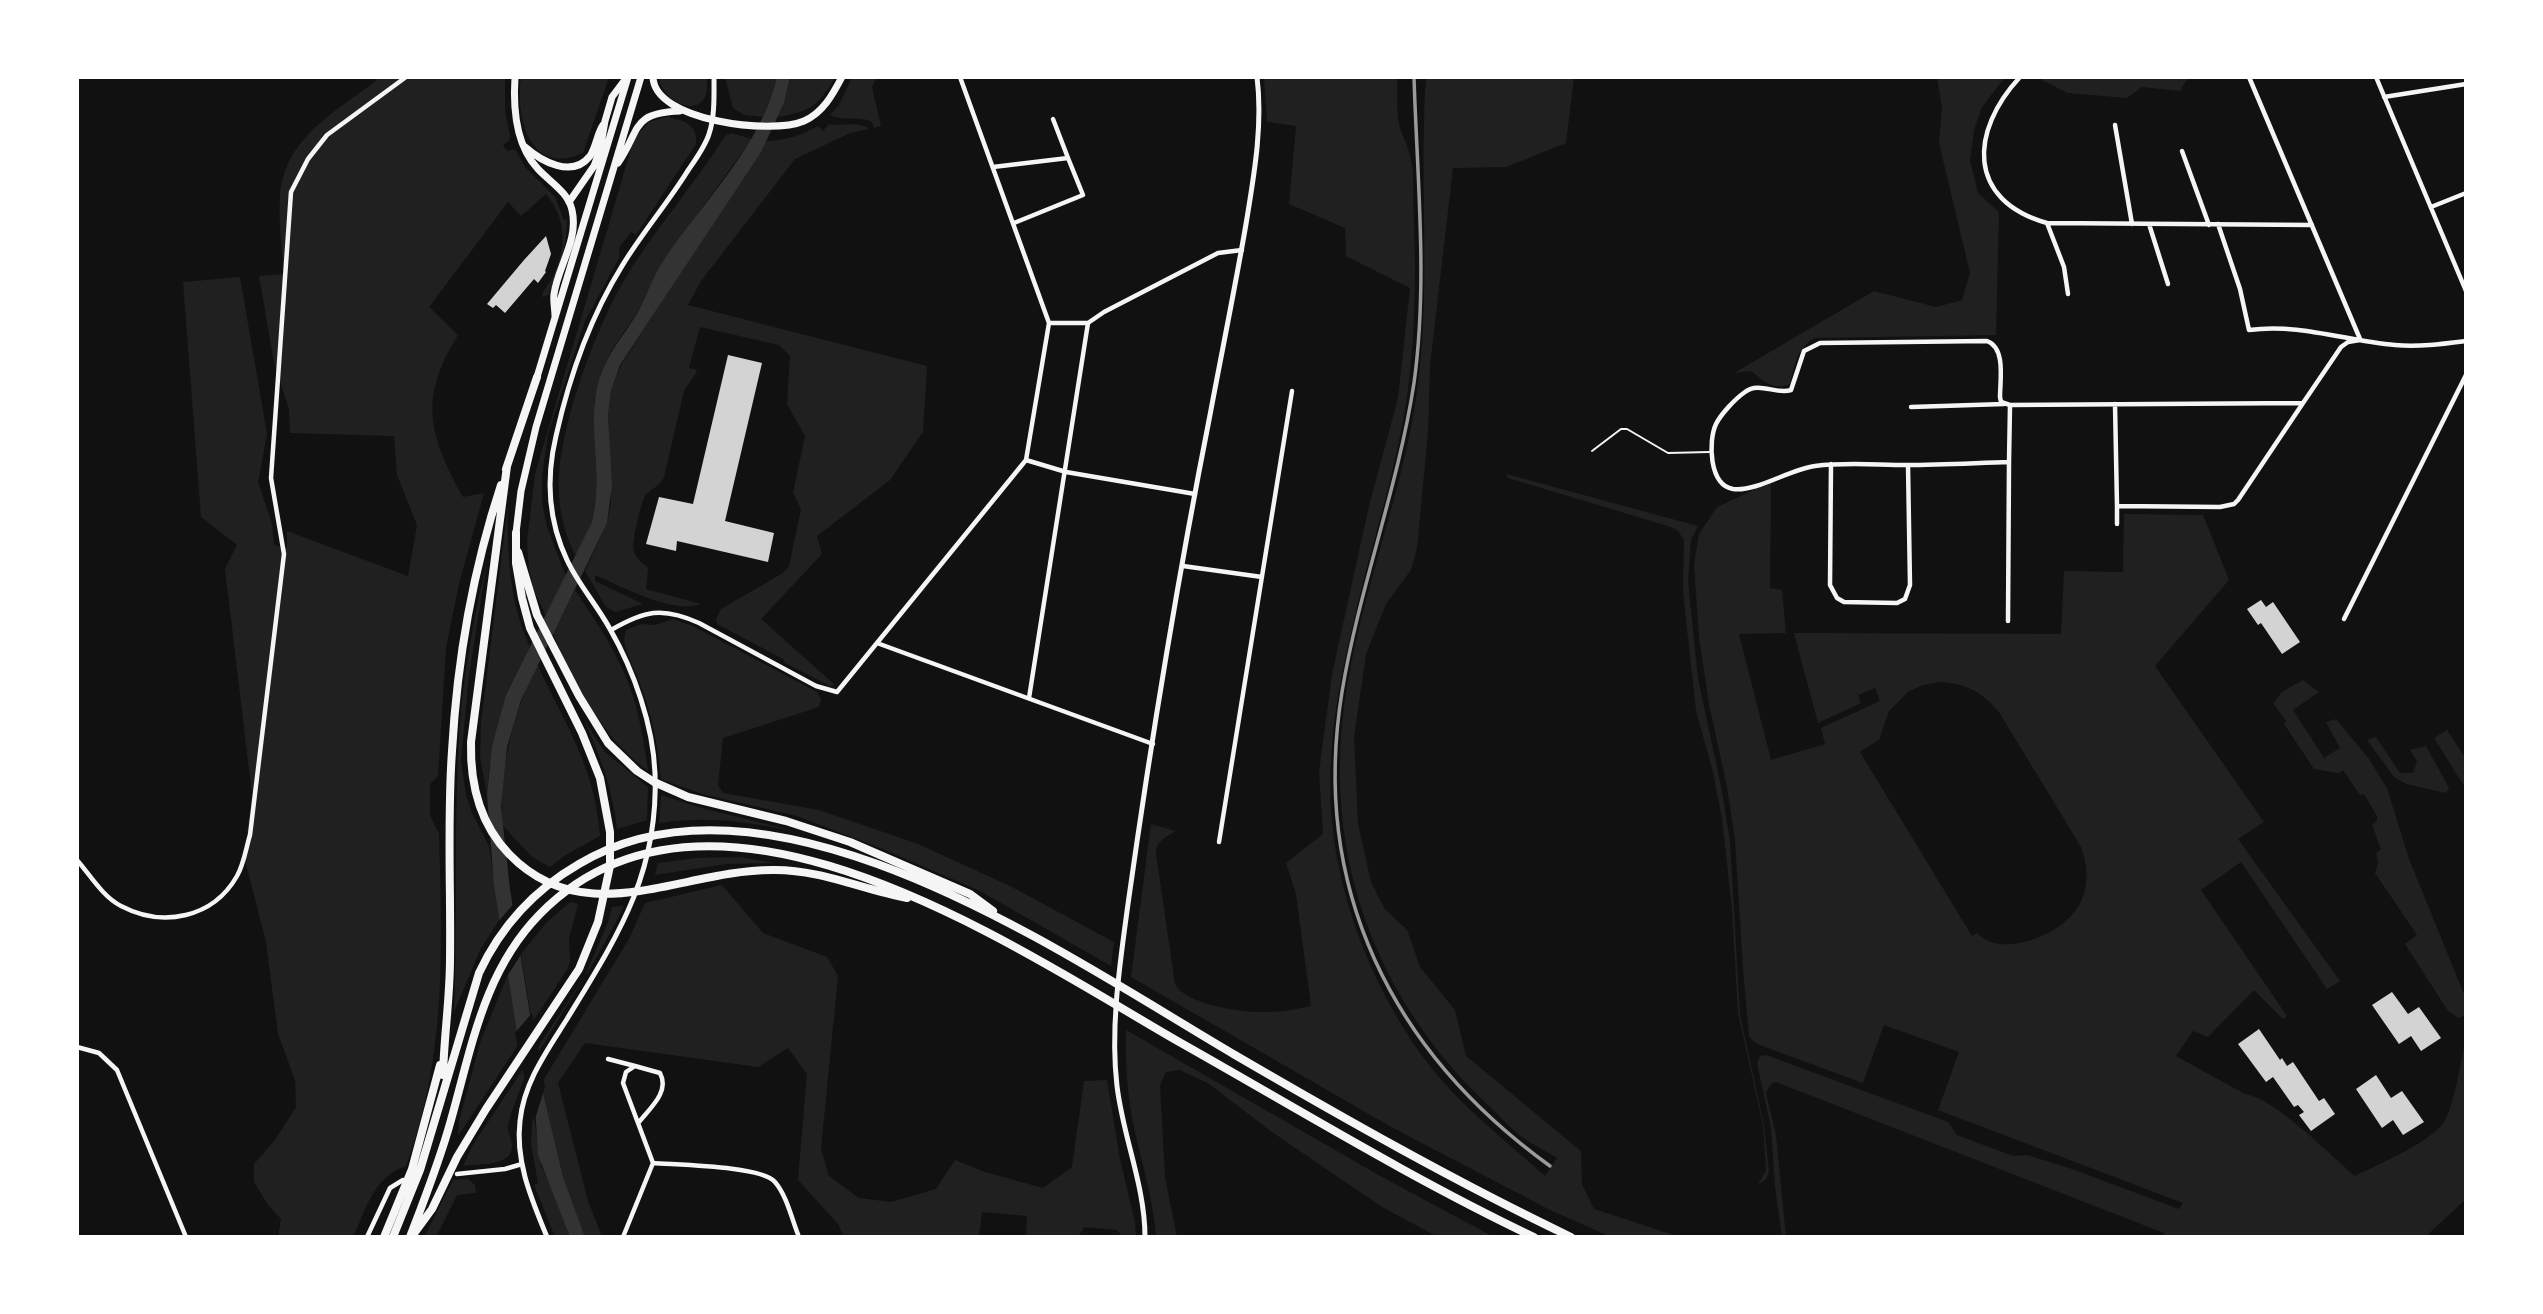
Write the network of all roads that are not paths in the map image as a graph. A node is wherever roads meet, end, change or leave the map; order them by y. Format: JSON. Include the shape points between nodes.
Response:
{"nodes":[{"id":1,"x":406,"y":77,"type":"edge"},
{"id":2,"x":515,"y":77,"type":"edge"},
{"id":3,"x":628,"y":77,"type":"edge"},
{"id":4,"x":641,"y":77,"type":"edge"},
{"id":5,"x":653,"y":77,"type":"edge"},
{"id":6,"x":714,"y":77,"type":"edge"},
{"id":7,"x":842,"y":77,"type":"edge"},
{"id":8,"x":960,"y":77,"type":"edge"},
{"id":9,"x":1257,"y":77,"type":"edge"},
{"id":10,"x":2020,"y":77,"type":"edge"},
{"id":11,"x":2249,"y":77,"type":"edge"},
{"id":12,"x":2376,"y":77,"type":"edge"},
{"id":13,"x":2466,"y":84,"type":"edge"},
{"id":14,"x":2384,"y":97,"type":"junction"},
{"id":15,"x":682,"y":111,"type":"junction"},
{"id":16,"x":712,"y":118,"type":"junction"},
{"id":17,"x":1053,"y":119,"type":"dead end"},
{"id":18,"x":605,"y":121,"type":"junction"},
{"id":19,"x":2115,"y":125,"type":"dead end"},
{"id":20,"x":524,"y":146,"type":"junction"},
{"id":21,"x":2182,"y":152,"type":"dead end"},
{"id":22,"x":1069,"y":158,"type":"junction"},
{"id":23,"x":993,"y":167,"type":"junction"},
{"id":24,"x":614,"y":170,"type":"junction"},
{"id":25,"x":2466,"y":193,"type":"edge"},
{"id":26,"x":569,"y":202,"type":"junction"},
{"id":27,"x":2431,"y":207,"type":"junction"},
{"id":28,"x":1014,"y":223,"type":"junction"},
{"id":29,"x":2047,"y":223,"type":"junction"},
{"id":30,"x":2132,"y":224,"type":"junction"},
{"id":31,"x":2149,"y":224,"type":"junction"},
{"id":32,"x":2209,"y":225,"type":"junction"},
{"id":33,"x":2218,"y":225,"type":"junction"},
{"id":34,"x":2312,"y":226,"type":"junction"},
{"id":35,"x":1242,"y":250,"type":"junction"},
{"id":36,"x":2168,"y":284,"type":"dead end"},
{"id":37,"x":2466,"y":291,"type":"edge"},
{"id":38,"x":2067,"y":294,"type":"dead end"},
{"id":39,"x":556,"y":320,"type":"junction"},
{"id":40,"x":1049,"y":323,"type":"junction"},
{"id":41,"x":1088,"y":323,"type":"junction"},
{"id":42,"x":2360,"y":340,"type":"junction"},
{"id":43,"x":2466,"y":341,"type":"edge"},
{"id":44,"x":2466,"y":375,"type":"edge"},
{"id":45,"x":537,"y":377,"type":"joint"},
{"id":46,"x":1292,"y":391,"type":"dead end"},
{"id":47,"x":2303,"y":403,"type":"junction"},
{"id":48,"x":2008,"y":404,"type":"junction"},
{"id":49,"x":2115,"y":404,"type":"junction"},
{"id":50,"x":1911,"y":407,"type":"dead end"},
{"id":51,"x":1592,"y":451,"type":"dead end"},
{"id":52,"x":1710,"y":452,"type":"junction"},
{"id":53,"x":1026,"y":460,"type":"junction"},
{"id":54,"x":2008,"y":462,"type":"junction"},
{"id":55,"x":1831,"y":464,"type":"junction"},
{"id":56,"x":1908,"y":465,"type":"junction"},
{"id":57,"x":507,"y":466,"type":"junction"},
{"id":58,"x":1066,"y":472,"type":"junction"},
{"id":59,"x":1195,"y":494,"type":"junction"},
{"id":60,"x":2117,"y":506,"type":"junction"},
{"id":61,"x":2117,"y":524,"type":"dead end"},
{"id":62,"x":516,"y":533,"type":"joint"},
{"id":63,"x":516,"y":546,"type":"junction"},
{"id":64,"x":1183,"y":566,"type":"junction"},
{"id":65,"x":1262,"y":577,"type":"junction"},
{"id":66,"x":2344,"y":619,"type":"dead end"},
{"id":67,"x":2008,"y":621,"type":"dead end"},
{"id":68,"x":611,"y":630,"type":"junction"},
{"id":69,"x":877,"y":643,"type":"junction"},
{"id":70,"x":1029,"y":698,"type":"junction"},
{"id":71,"x":1154,"y":744,"type":"junction"},
{"id":72,"x":1219,"y":842,"type":"dead end"},
{"id":73,"x":77,"y":860,"type":"edge"},
{"id":74,"x":925,"y":901,"type":"junction"},
{"id":75,"x":1003,"y":919,"type":"junction"},
{"id":76,"x":77,"y":1047,"type":"edge"},
{"id":77,"x":444,"y":1048,"type":"junction"},
{"id":78,"x":608,"y":1059,"type":"dead end"},
{"id":79,"x":635,"y":1066,"type":"junction"},
{"id":80,"x":443,"y":1089,"type":"junction"},
{"id":81,"x":639,"y":1122,"type":"junction"},
{"id":82,"x":653,"y":1163,"type":"junction"},
{"id":83,"x":522,"y":1164,"type":"junction"},
{"id":84,"x":457,"y":1174,"type":"dead end"},
{"id":85,"x":403,"y":1180,"type":"dead end"},
{"id":86,"x":186,"y":1237,"type":"edge"},
{"id":87,"x":367,"y":1237,"type":"edge"},
{"id":88,"x":384,"y":1237,"type":"edge"},
{"id":89,"x":393,"y":1237,"type":"edge"},
{"id":90,"x":411,"y":1237,"type":"edge"},
{"id":91,"x":547,"y":1237,"type":"edge"},
{"id":92,"x":624,"y":1237,"type":"edge"},
{"id":93,"x":799,"y":1237,"type":"edge"},
{"id":94,"x":1145,"y":1237,"type":"edge"},
{"id":95,"x":1534,"y":1237,"type":"edge"},
{"id":96,"x":1571,"y":1237,"type":"edge"}],
"edges":[{"from":1,"to":73,"type":"street","via":[[327,135],[291,192],[271,478],[284,554],[250,835],[238,874],[218,901],[190,915],[154,918],[120,906]]},
{"from":2,"to":20,"type":"main road","via":[[516,119]]},
{"from":3,"to":18,"type":"main road","via":[[612,97]]},
{"from":3,"to":39,"type":"main road"},
{"from":4,"to":24,"type":"main road"},
{"from":5,"to":15,"type":"main road","via":[[657,94]]},
{"from":6,"to":16,"type":"street"},
{"from":7,"to":16,"type":"main road","via":[[831,98],[805,121],[777,128]]},
{"from":8,"to":23,"type":"street"},
{"from":9,"to":35,"type":"street","via":[[1259,121]]},
{"from":10,"to":29,"type":"street","via":[[1994,112],[1984,145],[1987,173],[2001,200]]},
{"from":11,"to":34,"type":"street"},
{"from":12,"to":14,"type":"street"},
{"from":13,"to":14,"type":"street"},
{"from":14,"to":27,"type":"street"},
{"from":15,"to":16,"type":"main road"},
{"from":15,"to":24,"type":"main road","via":[[644,119]]},
{"from":16,"to":68,"type":"street","via":[[700,153],[608,292],[566,399],[554,446],[549,496],[552,521],[567,561]]},
{"from":17,"to":22,"type":"street"},
{"from":18,"to":20,"type":"main road","via":[[582,162],[556,166]]},
{"from":18,"to":26,"type":"main road","via":[[594,166]]},
{"from":19,"to":30,"type":"street"},
{"from":20,"to":26,"type":"main road"},
{"from":21,"to":32,"type":"street"},
{"from":22,"to":23,"type":"street"},
{"from":22,"to":28,"type":"street","via":[[1083,195]]},
{"from":23,"to":28,"type":"street"},
{"from":24,"to":62,"type":"main road","via":[[536,427]]},
{"from":25,"to":27,"type":"street"},
{"from":26,"to":39,"type":"main road","via":[[572,235],[554,294]]},
{"from":27,"to":37,"type":"street"},
{"from":28,"to":40,"type":"street"},
{"from":29,"to":30,"type":"street"},
{"from":29,"to":38,"type":"street","via":[[2064,267]]},
{"from":30,"to":31,"type":"street"},
{"from":31,"to":32,"type":"street"},
{"from":31,"to":36,"type":"street"},
{"from":32,"to":33,"type":"street"},
{"from":33,"to":34,"type":"street"},
{"from":33,"to":42,"type":"street","via":[[2249,331],[2281,327]]},
{"from":34,"to":42,"type":"street"},
{"from":35,"to":41,"type":"street","via":[[1217,253]]},
{"from":35,"to":59,"type":"street"},
{"from":39,"to":45,"type":"main road"},
{"from":40,"to":41,"type":"street"},
{"from":40,"to":53,"type":"street"},
{"from":41,"to":58,"type":"street"},
{"from":42,"to":43,"type":"street","via":[[2417,346]]},
{"from":42,"to":47,"type":"street","via":[[2341,347]]},
{"from":44,"to":66,"type":"street"},
{"from":45,"to":57,"type":"highway"},
{"from":46,"to":65,"type":"street"},
{"from":47,"to":49,"type":"street"},
{"from":47,"to":60,"type":"street","via":[[2234,504]]},
{"from":48,"to":49,"type":"street"},
{"from":48,"to":50,"type":"street"},
{"from":48,"to":52,"type":"street","via":[[2000,397],[1999,352],[1986,341],[1820,343],[1804,351],[1791,390],[1753,388],[1745,392],[1718,420]]},
{"from":48,"to":54,"type":"street"},
{"from":49,"to":60,"type":"street"},
{"from":51,"to":52,"type":"lane","via":[[1627,429],[1668,453]]},
{"from":52,"to":55,"type":"street","via":[[1718,478],[1735,489]]},
{"from":53,"to":58,"type":"street"},
{"from":53,"to":69,"type":"street"},
{"from":54,"to":56,"type":"street"},
{"from":54,"to":67,"type":"street"},
{"from":55,"to":56,"type":"street"},
{"from":55,"to":56,"type":"street","via":[[1833,593],[1844,602],[1897,603],[1905,599],[1910,585]]},
{"from":57,"to":74,"type":"highway","via":[[470,767],[476,799],[500,846],[536,876],[571,891],[631,893],[772,869],[843,880]]},
{"from":57,"to":77,"type":"highway","via":[[478,567],[457,695]]},
{"from":58,"to":59,"type":"street"},
{"from":58,"to":70,"type":"street"},
{"from":59,"to":64,"type":"street"},
{"from":60,"to":61,"type":"street"},
{"from":62,"to":63,"type":"highway"},
{"from":63,"to":75,"type":"highway","via":[[537,615],[555,651],[597,728],[628,764],[653,782],[688,797],[850,842],[970,894]]},
{"from":63,"to":90,"type":"highway","via":[[530,628],[582,733],[607,806],[611,850],[603,904],[579,969],[520,1056],[457,1157],[432,1209]]},
{"from":64,"to":65,"type":"street"},
{"from":64,"to":71,"type":"street"},
{"from":65,"to":72,"type":"street"},
{"from":68,"to":69,"type":"street","via":[[649,612],[679,614],[837,692]]},
{"from":68,"to":83,"type":"street","via":[[647,720],[655,773],[651,843],[616,938],[527,1090],[520,1120]]},
{"from":69,"to":70,"type":"street"},
{"from":70,"to":71,"type":"street"},
{"from":71,"to":94,"type":"street","via":[[1128,907],[1116,1025],[1116,1084]]},
{"from":74,"to":90,"type":"highway","via":[[793,857],[708,846],[640,855],[574,886],[524,932],[485,999],[434,1175]]},
{"from":74,"to":95,"type":"highway","via":[[973,923],[1382,1159]]},
{"from":75,"to":80,"type":"highway","via":[[901,873],[758,833],[708,828],[646,835],[568,870],[512,919],[479,973]]},
{"from":75,"to":96,"type":"highway","via":[[1384,1142]]},
{"from":76,"to":86,"type":"street","via":[[99,1053],[117,1070]]},
{"from":77,"to":80,"type":"highway"},
{"from":77,"to":88,"type":"highway","via":[[412,1169]]},
{"from":78,"to":79,"type":"street"},
{"from":79,"to":81,"type":"street","via":[[626,1072],[624,1083]]},
{"from":79,"to":81,"type":"street","via":[[660,1073],[664,1080],[664,1090]]},
{"from":80,"to":89,"type":"highway","via":[[420,1170]]},
{"from":81,"to":82,"type":"street"},
{"from":82,"to":92,"type":"street"},
{"from":82,"to":93,"type":"street","via":[[767,1175],[779,1188]]},
{"from":83,"to":84,"type":"street"},
{"from":83,"to":91,"type":"street"},
{"from":85,"to":87,"type":"street","via":[[390,1188]]}]}
